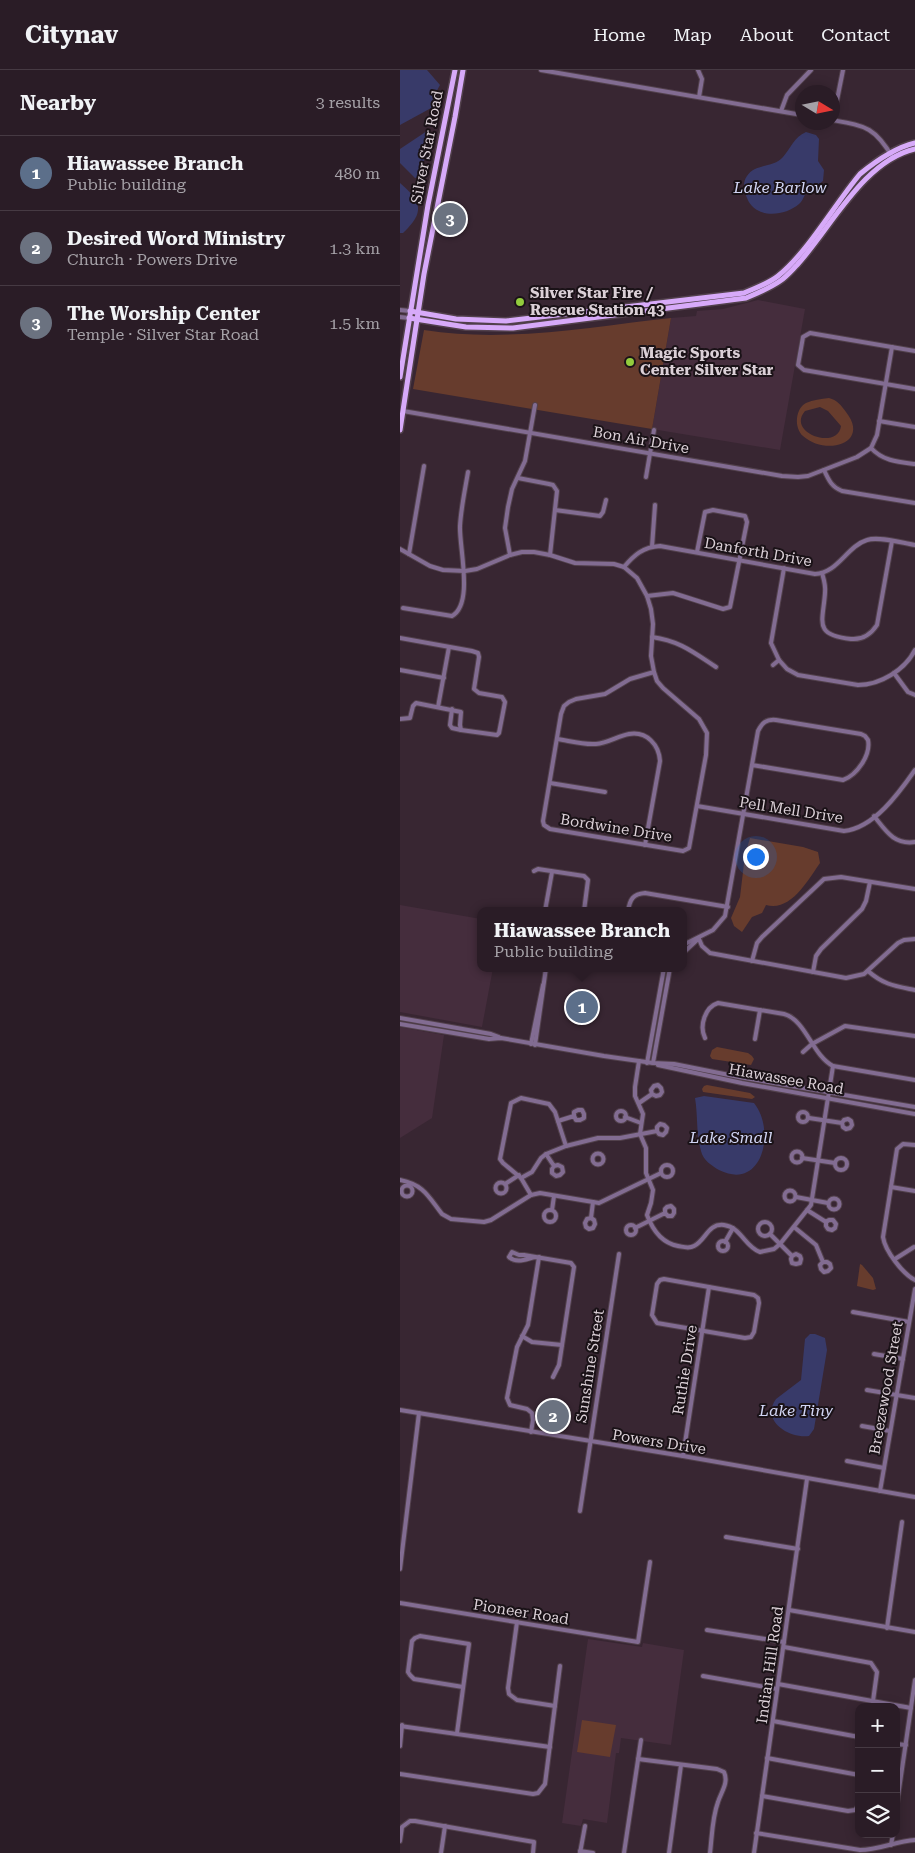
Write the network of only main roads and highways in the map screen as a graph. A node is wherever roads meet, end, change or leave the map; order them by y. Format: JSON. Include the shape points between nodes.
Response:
{"nodes":[{"id":1,"x":455,"y":70,"type":"edge"},
{"id":2,"x":463,"y":70,"type":"edge"},
{"id":3,"x":915,"y":143,"type":"edge"},
{"id":4,"x":915,"y":149,"type":"edge"},
{"id":5,"x":891,"y":156,"type":"junction"},
{"id":6,"x":410,"y":311,"type":"junction"},
{"id":7,"x":624,"y":311,"type":"junction"},
{"id":8,"x":418,"y":313,"type":"junction"},
{"id":9,"x":409,"y":318,"type":"junction"},
{"id":10,"x":417,"y":319,"type":"junction"},
{"id":11,"x":400,"y":377,"type":"edge"},
{"id":12,"x":400,"y":430,"type":"edge"}],
"edges":[{"from":1,"to":6,"type":"main road","name":"Silver Star Road"},
{"from":2,"to":8,"type":"main road","name":"Silver Star Road"},
{"from":3,"to":5,"type":"main road"},
{"from":4,"to":5,"type":"main road"},
{"from":5,"to":7,"type":"main road","via":[[873,163],[860,174],[807,245],[770,281],[744,293]]},
{"from":6,"to":8,"type":"main road"},
{"from":6,"to":9,"type":"main road","name":"Silver Star Road"},
{"from":7,"to":8,"type":"main road","via":[[506,321],[456,319]]},
{"from":7,"to":10,"type":"main road","via":[[504,328],[466,327]]},
{"from":8,"to":10,"type":"main road","name":"Silver Star Road"},
{"from":9,"to":10,"type":"main road"},
{"from":9,"to":11,"type":"main road","name":"Silver Star Road"},
{"from":10,"to":12,"type":"main road","name":"Silver Star Road"}]}
